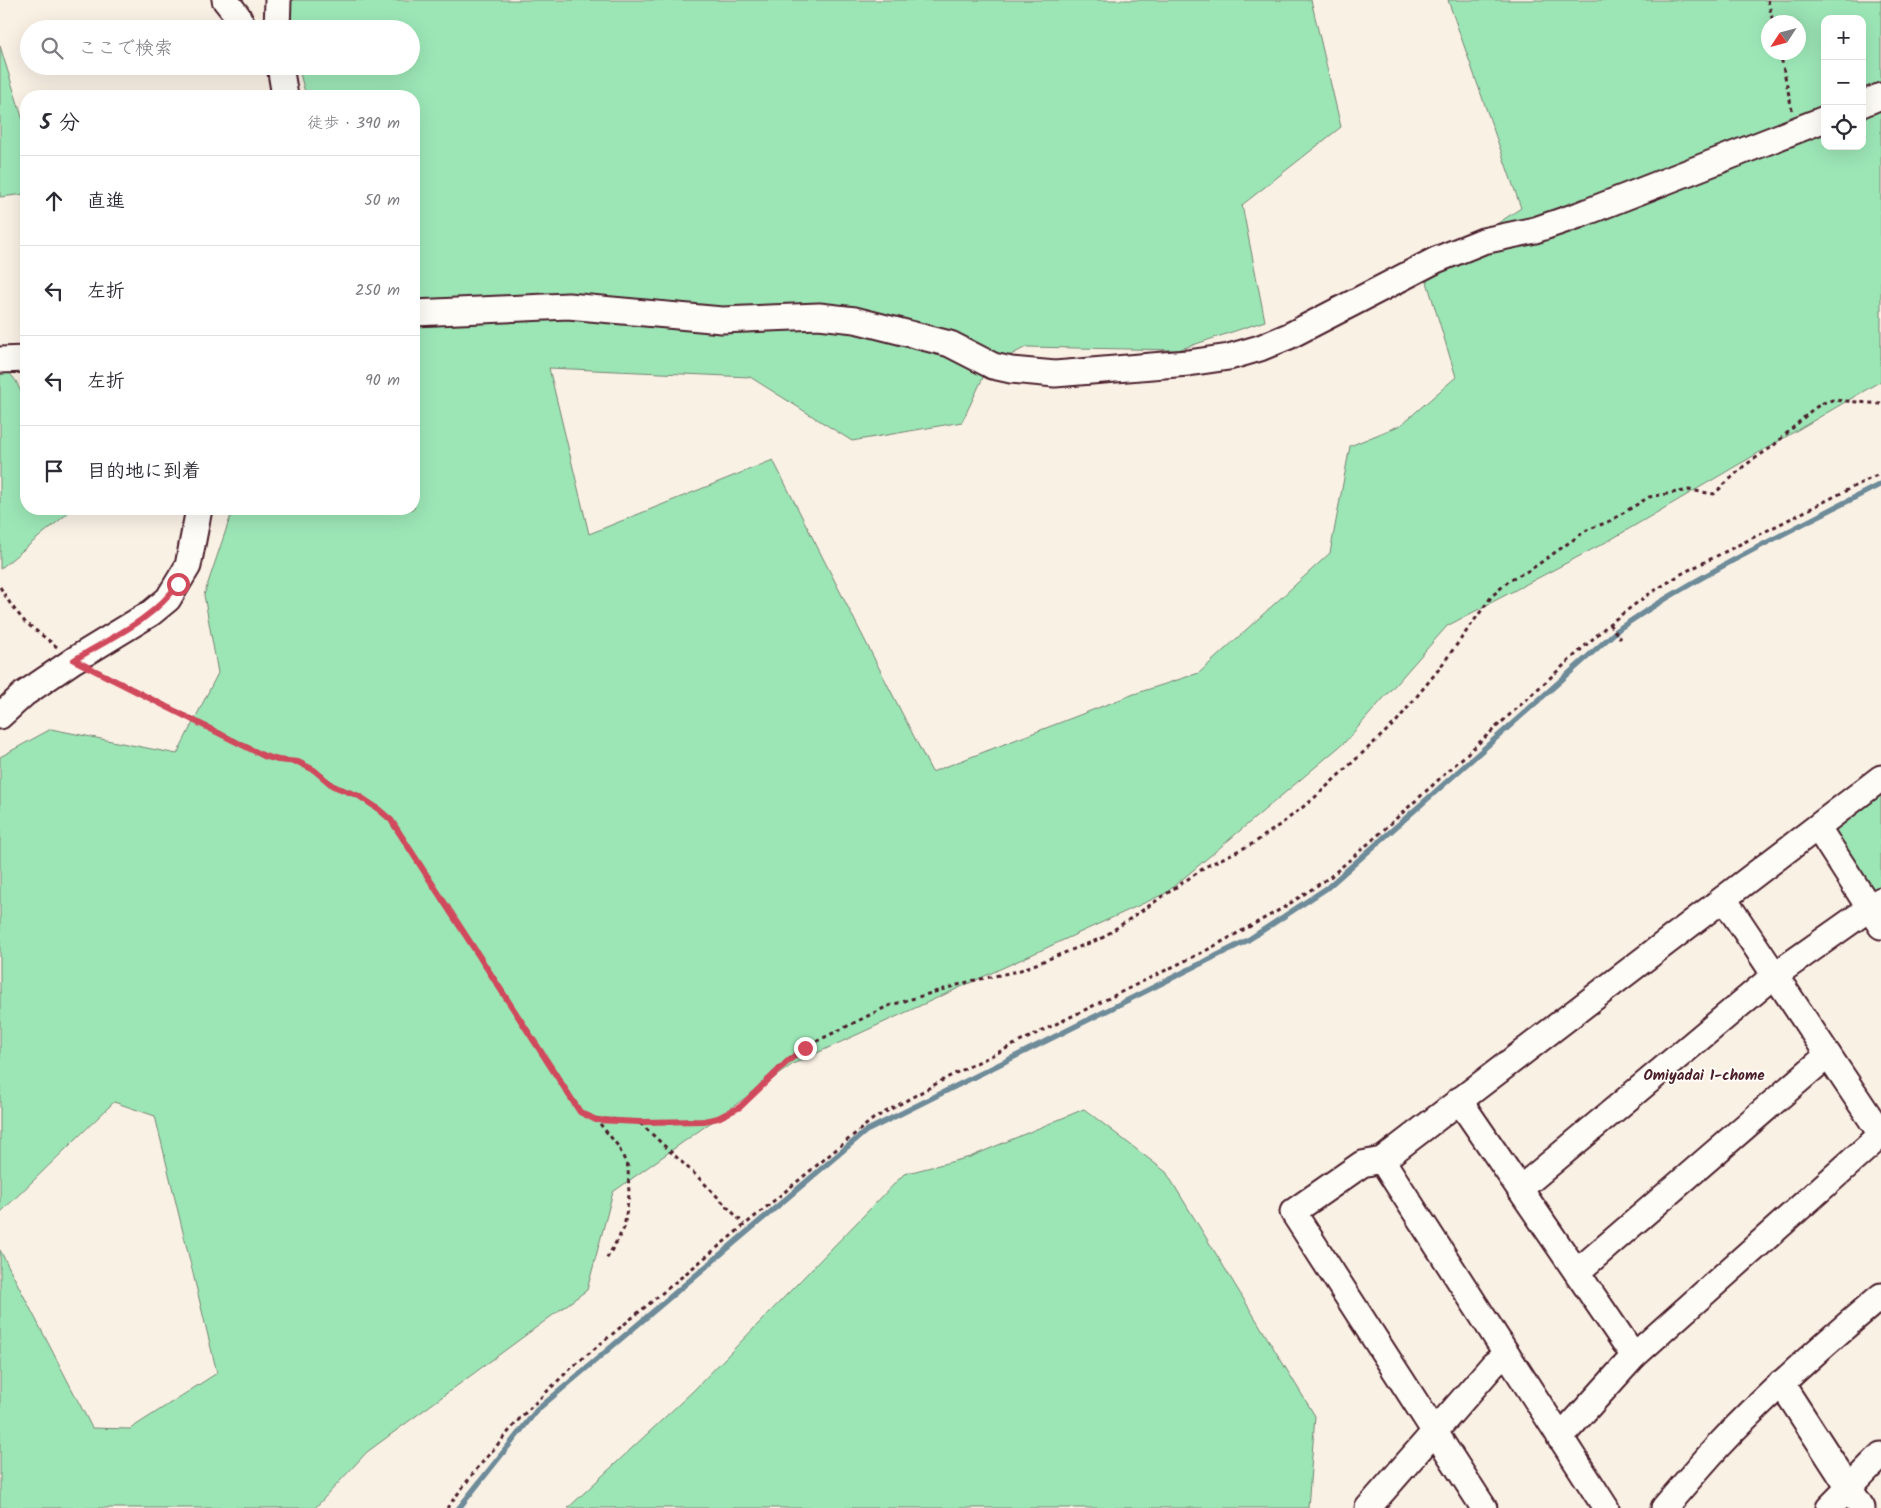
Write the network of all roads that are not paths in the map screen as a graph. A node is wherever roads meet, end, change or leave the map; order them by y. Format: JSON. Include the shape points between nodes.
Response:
{"nodes":[{"id":1,"x":225,"y":0,"type":"edge"},
{"id":2,"x":278,"y":0,"type":"edge"},
{"id":3,"x":240,"y":20,"type":"edge"},
{"id":4,"x":277,"y":20,"type":"edge"},
{"id":5,"x":282,"y":75,"type":"edge"},
{"id":6,"x":284,"y":90,"type":"edge"},
{"id":7,"x":1881,"y":96,"type":"edge"},
{"id":8,"x":1866,"y":102,"type":"edge"},
{"id":9,"x":1821,"y":120,"type":"edge"},
{"id":10,"x":420,"y":313,"type":"edge"},
{"id":11,"x":20,"y":359,"type":"edge"},
{"id":12,"x":0,"y":360,"type":"edge"},
{"id":13,"x":198,"y":515,"type":"edge"},
{"id":14,"x":0,"y":716,"type":"edge"},
{"id":15,"x":1881,"y":778,"type":"edge"},
{"id":16,"x":1818,"y":828,"type":"junction"},
{"id":17,"x":1724,"y":899,"type":"junction"},
{"id":18,"x":1877,"y":912,"type":"edge"},
{"id":19,"x":1775,"y":975,"type":"junction"},
{"id":20,"x":1828,"y":1055,"type":"junction"},
{"id":21,"x":1459,"y":1100,"type":"junction"},
{"id":22,"x":1881,"y":1134,"type":"edge"},
{"id":23,"x":1382,"y":1160,"type":"junction"},
{"id":24,"x":1520,"y":1189,"type":"junction"},
{"id":25,"x":1577,"y":1272,"type":"junction"},
{"id":26,"x":1881,"y":1296,"type":"edge"},
{"id":27,"x":1507,"y":1354,"type":"junction"},
{"id":28,"x":1634,"y":1356,"type":"junction"},
{"id":29,"x":1781,"y":1383,"type":"junction"},
{"id":30,"x":1434,"y":1432,"type":"junction"},
{"id":31,"x":1560,"y":1438,"type":"junction"},
{"id":32,"x":1881,"y":1454,"type":"edge"},
{"id":33,"x":1848,"y":1487,"type":"junction"},
{"id":34,"x":1368,"y":1508,"type":"edge"},
{"id":35,"x":1484,"y":1508,"type":"edge"},
{"id":36,"x":1606,"y":1508,"type":"edge"},
{"id":37,"x":1664,"y":1508,"type":"edge"},
{"id":38,"x":1829,"y":1508,"type":"edge"},
{"id":39,"x":1862,"y":1508,"type":"edge"}],
"edges":[{"from":1,"to":3,"type":"street"},
{"from":2,"to":4,"type":"street"},
{"from":5,"to":6,"type":"street"},
{"from":7,"to":8,"type":"street"},
{"from":9,"to":10,"type":"street","via":[[1580,215],[1475,244],[1436,260],[1260,348],[1188,363],[1056,374],[1011,370],[993,366],[950,344],[855,320],[818,316],[722,320],[568,306]]},
{"from":11,"to":12,"type":"street"},
{"from":13,"to":14,"type":"street","via":[[188,566],[168,599],[24,694]]},
{"from":15,"to":16,"type":"street"},
{"from":16,"to":17,"type":"street"},
{"from":16,"to":18,"type":"street"},
{"from":17,"to":19,"type":"street"},
{"from":17,"to":21,"type":"street"},
{"from":18,"to":19,"type":"street"},
{"from":19,"to":20,"type":"street"},
{"from":19,"to":24,"type":"street"},
{"from":20,"to":22,"type":"street"},
{"from":20,"to":25,"type":"street"},
{"from":21,"to":23,"type":"street"},
{"from":21,"to":24,"type":"street"},
{"from":22,"to":28,"type":"street"},
{"from":23,"to":27,"type":"street"},
{"from":23,"to":30,"type":"street","via":[[1362,1164],[1293,1212]]},
{"from":24,"to":25,"type":"street"},
{"from":25,"to":28,"type":"street"},
{"from":26,"to":29,"type":"street"},
{"from":27,"to":30,"type":"street","via":[[1493,1365]]},
{"from":27,"to":31,"type":"street"},
{"from":28,"to":31,"type":"street"},
{"from":29,"to":33,"type":"street"},
{"from":29,"to":37,"type":"street"},
{"from":30,"to":34,"type":"street"},
{"from":30,"to":35,"type":"street"},
{"from":31,"to":36,"type":"street"},
{"from":32,"to":33,"type":"street"},
{"from":33,"to":38,"type":"street"},
{"from":33,"to":39,"type":"street"}]}
